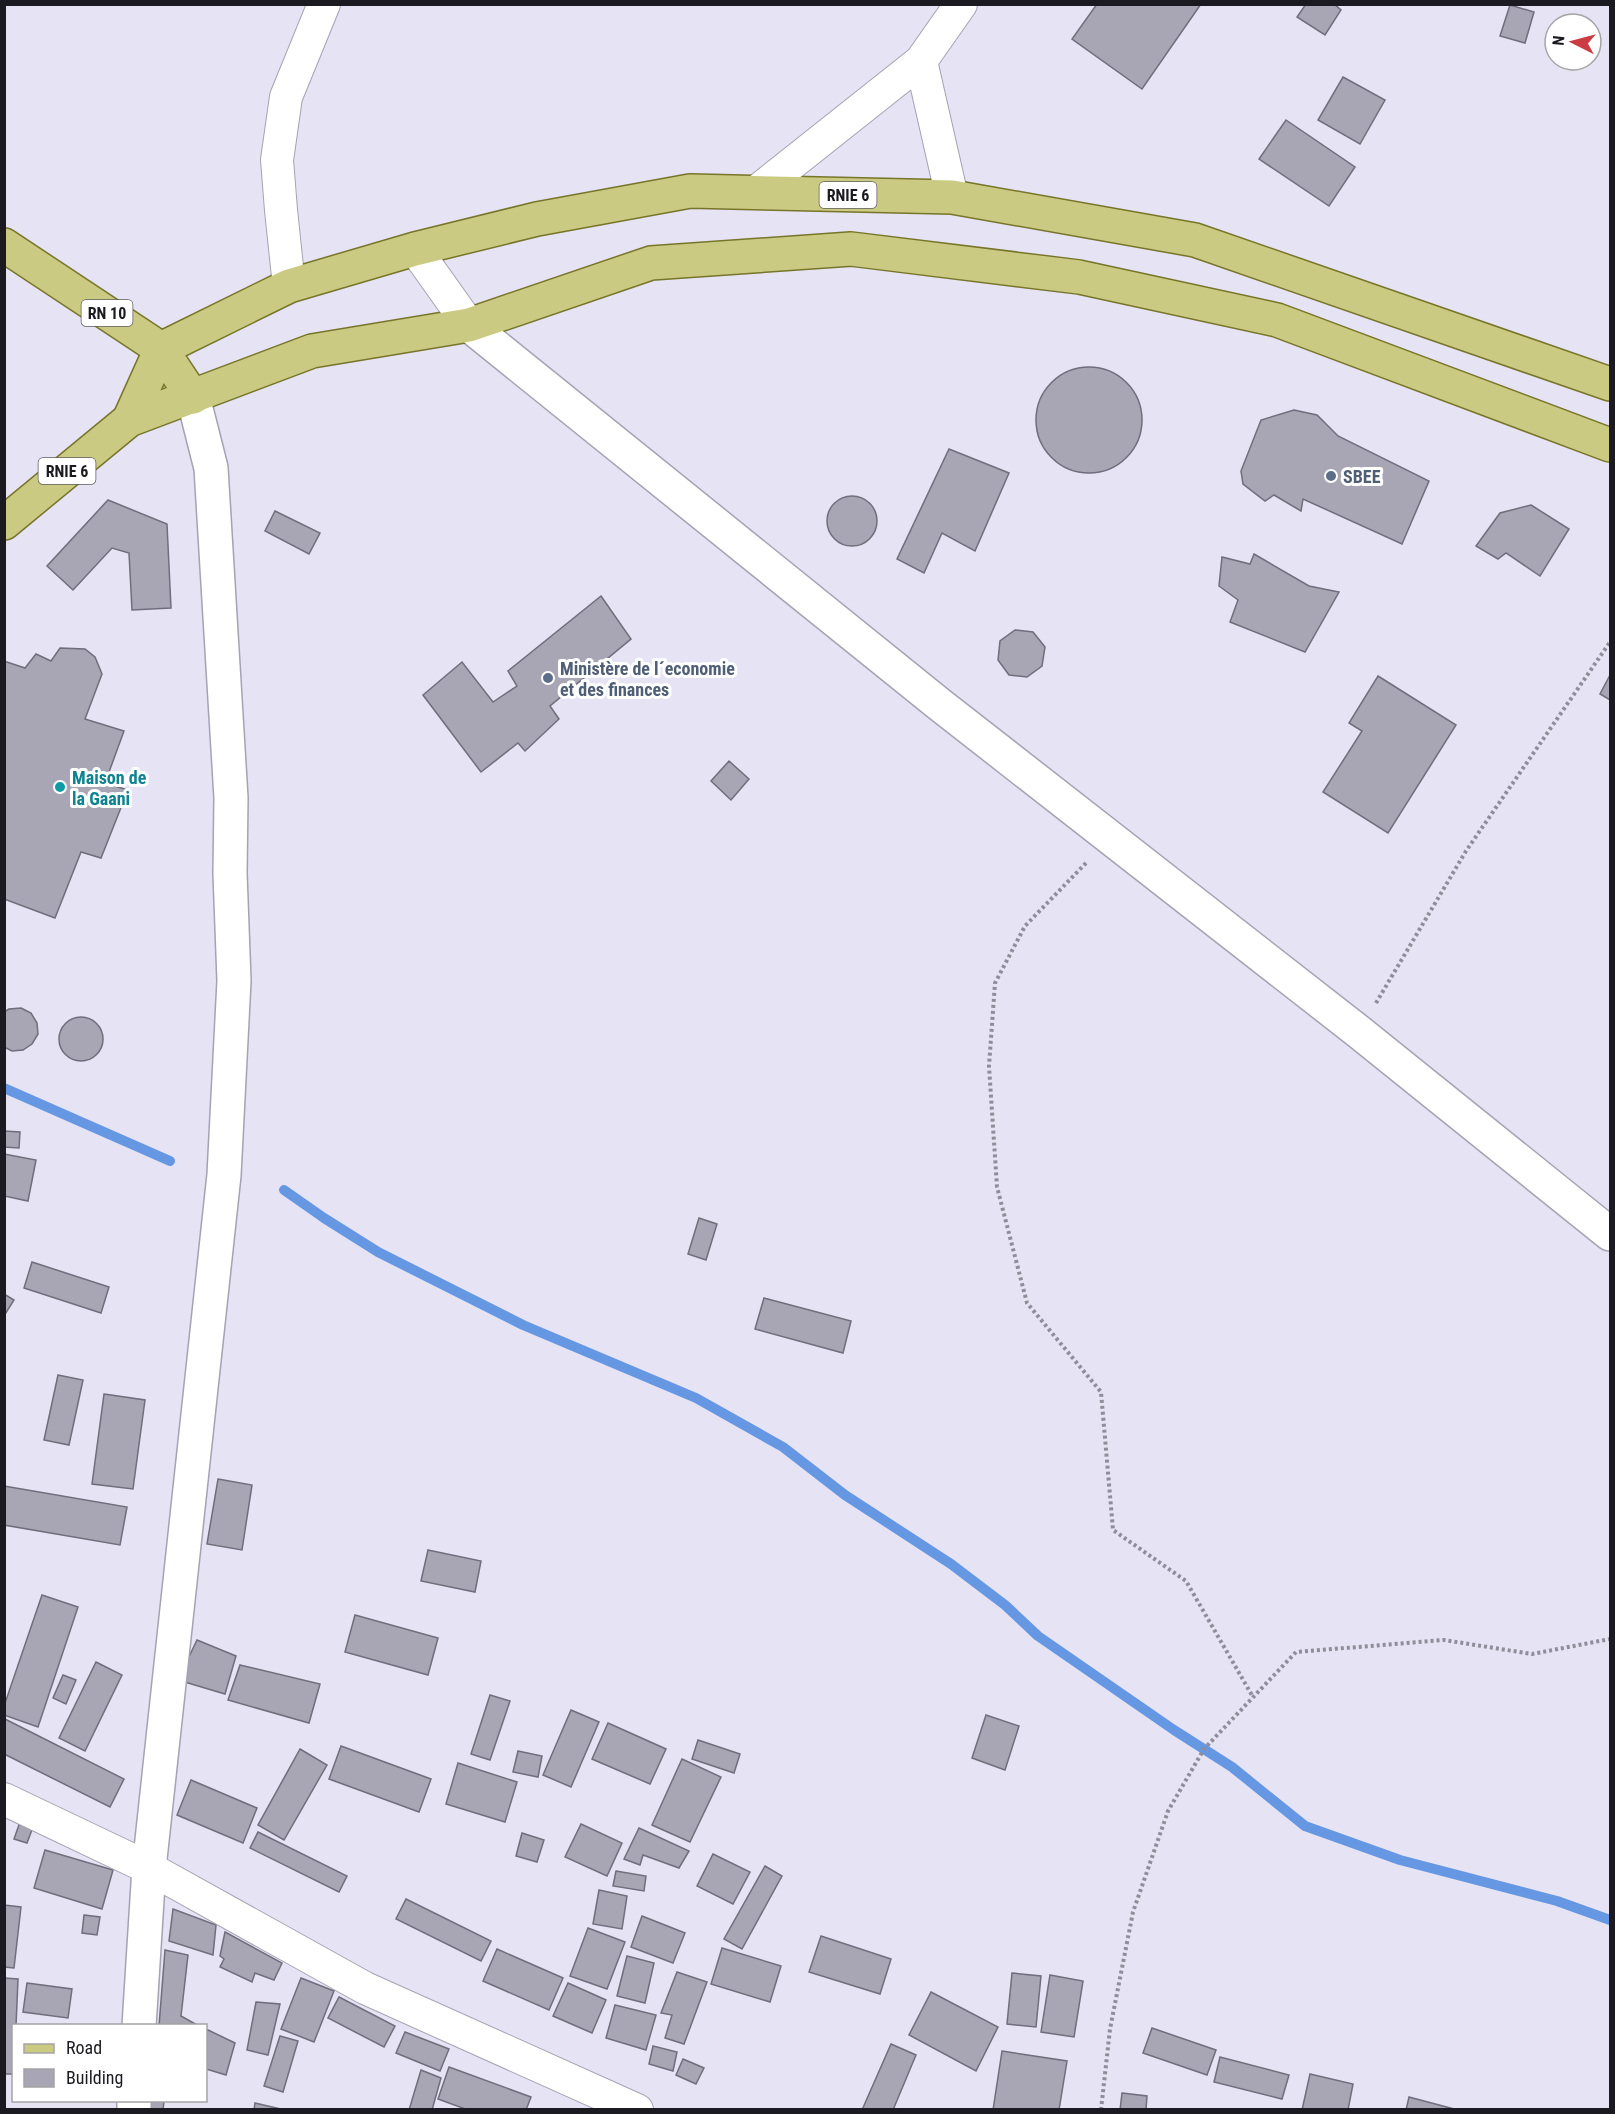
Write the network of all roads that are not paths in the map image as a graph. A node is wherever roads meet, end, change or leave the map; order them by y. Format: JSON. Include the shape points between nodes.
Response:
{"nodes":[{"id":1,"x":324,"y":4,"type":"edge"},
{"id":2,"x":961,"y":4,"type":"edge"},
{"id":3,"x":921,"y":61,"type":"junction"},
{"id":4,"x":756,"y":192,"type":"junction"},
{"id":5,"x":952,"y":197,"type":"junction"},
{"id":6,"x":4,"y":245,"type":"edge"},
{"id":7,"x":415,"y":249,"type":"junction"},
{"id":8,"x":289,"y":286,"type":"junction"},
{"id":9,"x":469,"y":325,"type":"junction"},
{"id":10,"x":161,"y":349,"type":"junction"},
{"id":11,"x":1611,"y":384,"type":"edge"},
{"id":12,"x":193,"y":397,"type":"junction"},
{"id":13,"x":129,"y":420,"type":"junction"},
{"id":14,"x":1611,"y":445,"type":"edge"},
{"id":15,"x":4,"y":523,"type":"edge"},
{"id":16,"x":1611,"y":1234,"type":"edge"},
{"id":17,"x":4,"y":1799,"type":"edge"},
{"id":18,"x":148,"y":1868,"type":"junction"},
{"id":19,"x":139,"y":2024,"type":"edge"},
{"id":20,"x":637,"y":2109,"type":"edge"}],
"edges":[{"from":1,"to":8,"type":"street","via":[[286,97],[277,160]]},
{"from":2,"to":3,"type":"street"},
{"from":3,"to":4,"type":"street"},
{"from":3,"to":5,"type":"street"},
{"from":4,"to":5,"type":"main road","number":"RNIE 6"},
{"from":4,"to":7,"type":"main road","number":"RNIE 6","via":[[690,191],[537,219]]},
{"from":5,"to":11,"type":"main road","number":"RNIE 6","via":[[1195,240]]},
{"from":6,"to":10,"type":"main road","number":"RN 10"},
{"from":7,"to":8,"type":"main road","number":"RNIE 6"},
{"from":7,"to":9,"type":"street"},
{"from":8,"to":10,"type":"main road","number":"RNIE 6"},
{"from":9,"to":12,"type":"main road","number":"RNIE 6","via":[[312,351]]},
{"from":9,"to":14,"type":"main road","number":"RNIE 6","via":[[651,263],[851,249],[1079,277],[1277,320]]},
{"from":9,"to":16,"type":"street","via":[[939,704]]},
{"from":10,"to":12,"type":"main road","number":"RN 10"},
{"from":10,"to":13,"type":"main road","number":"RNIE 6"},
{"from":12,"to":13,"type":"main road","number":"RNIE 6"},
{"from":12,"to":18,"type":"street","via":[[211,468],[231,798],[234,981],[224,1175]]},
{"from":13,"to":15,"type":"main road","number":"RNIE 6"},
{"from":17,"to":18,"type":"street"},
{"from":18,"to":19,"type":"street"},
{"from":18,"to":20,"type":"street","via":[[365,1988]]}]}
